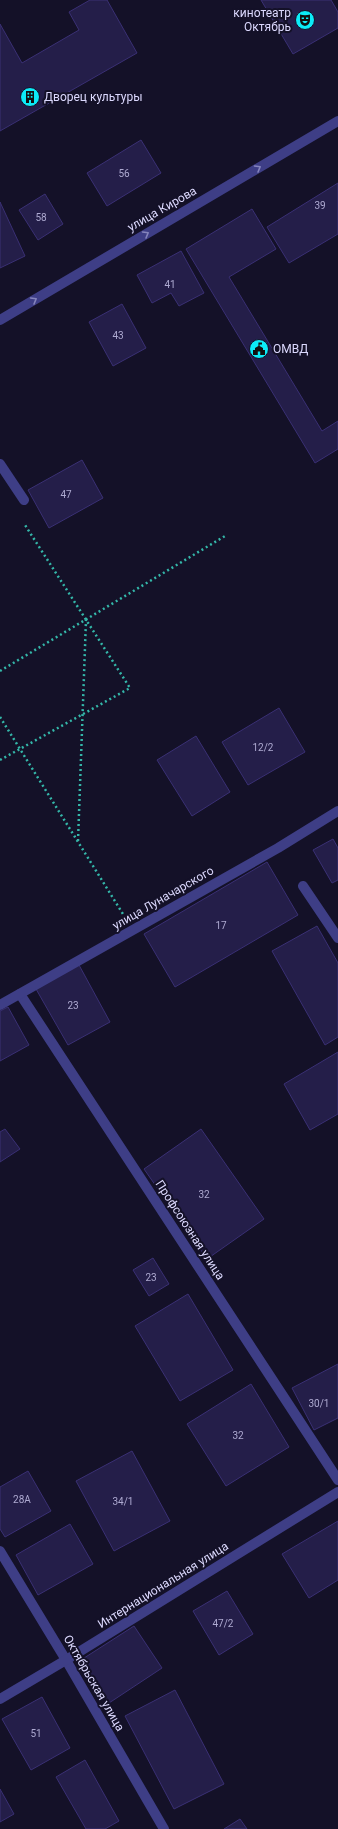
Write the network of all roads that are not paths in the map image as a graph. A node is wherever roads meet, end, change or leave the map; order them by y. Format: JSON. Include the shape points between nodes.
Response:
{"nodes":[{"id":1,"x":338,"y":121,"type":"edge"},
{"id":2,"x":0,"y":320,"type":"edge"},
{"id":3,"x":0,"y":464,"type":"edge"},
{"id":4,"x":24,"y":500,"type":"dead end"},
{"id":5,"x":338,"y":811,"type":"edge"},
{"id":6,"x":303,"y":886,"type":"dead end"},
{"id":7,"x":338,"y":938,"type":"edge"},
{"id":8,"x":20,"y":994,"type":"junction"},
{"id":9,"x":0,"y":1005,"type":"edge"},
{"id":10,"x":338,"y":1480,"type":"edge"},
{"id":11,"x":338,"y":1492,"type":"edge"},
{"id":12,"x":0,"y":1551,"type":"edge"},
{"id":13,"x":66,"y":1660,"type":"junction"},
{"id":14,"x":0,"y":1699,"type":"edge"},
{"id":15,"x":164,"y":1829,"type":"edge"}],
"edges":[{"from":2,"to":1,"type":"street","name":"улица Кирова","one_way":true},
{"from":3,"to":4,"type":"street"},
{"from":5,"to":8,"type":"street","name":"улица Луначарского","via":[[278,848]]},
{"from":6,"to":7,"type":"street"},
{"from":8,"to":9,"type":"street","name":"улица Луначарского"},
{"from":8,"to":10,"type":"street","name":"Профсоюзная улица"},
{"from":11,"to":13,"type":"street","name":"Интернациональная улица"},
{"from":12,"to":13,"type":"street","name":"Октябрьская улица"},
{"from":13,"to":14,"type":"street","name":"Интернациональная улица"},
{"from":13,"to":15,"type":"street","name":"Октябрьская улица"}]}
